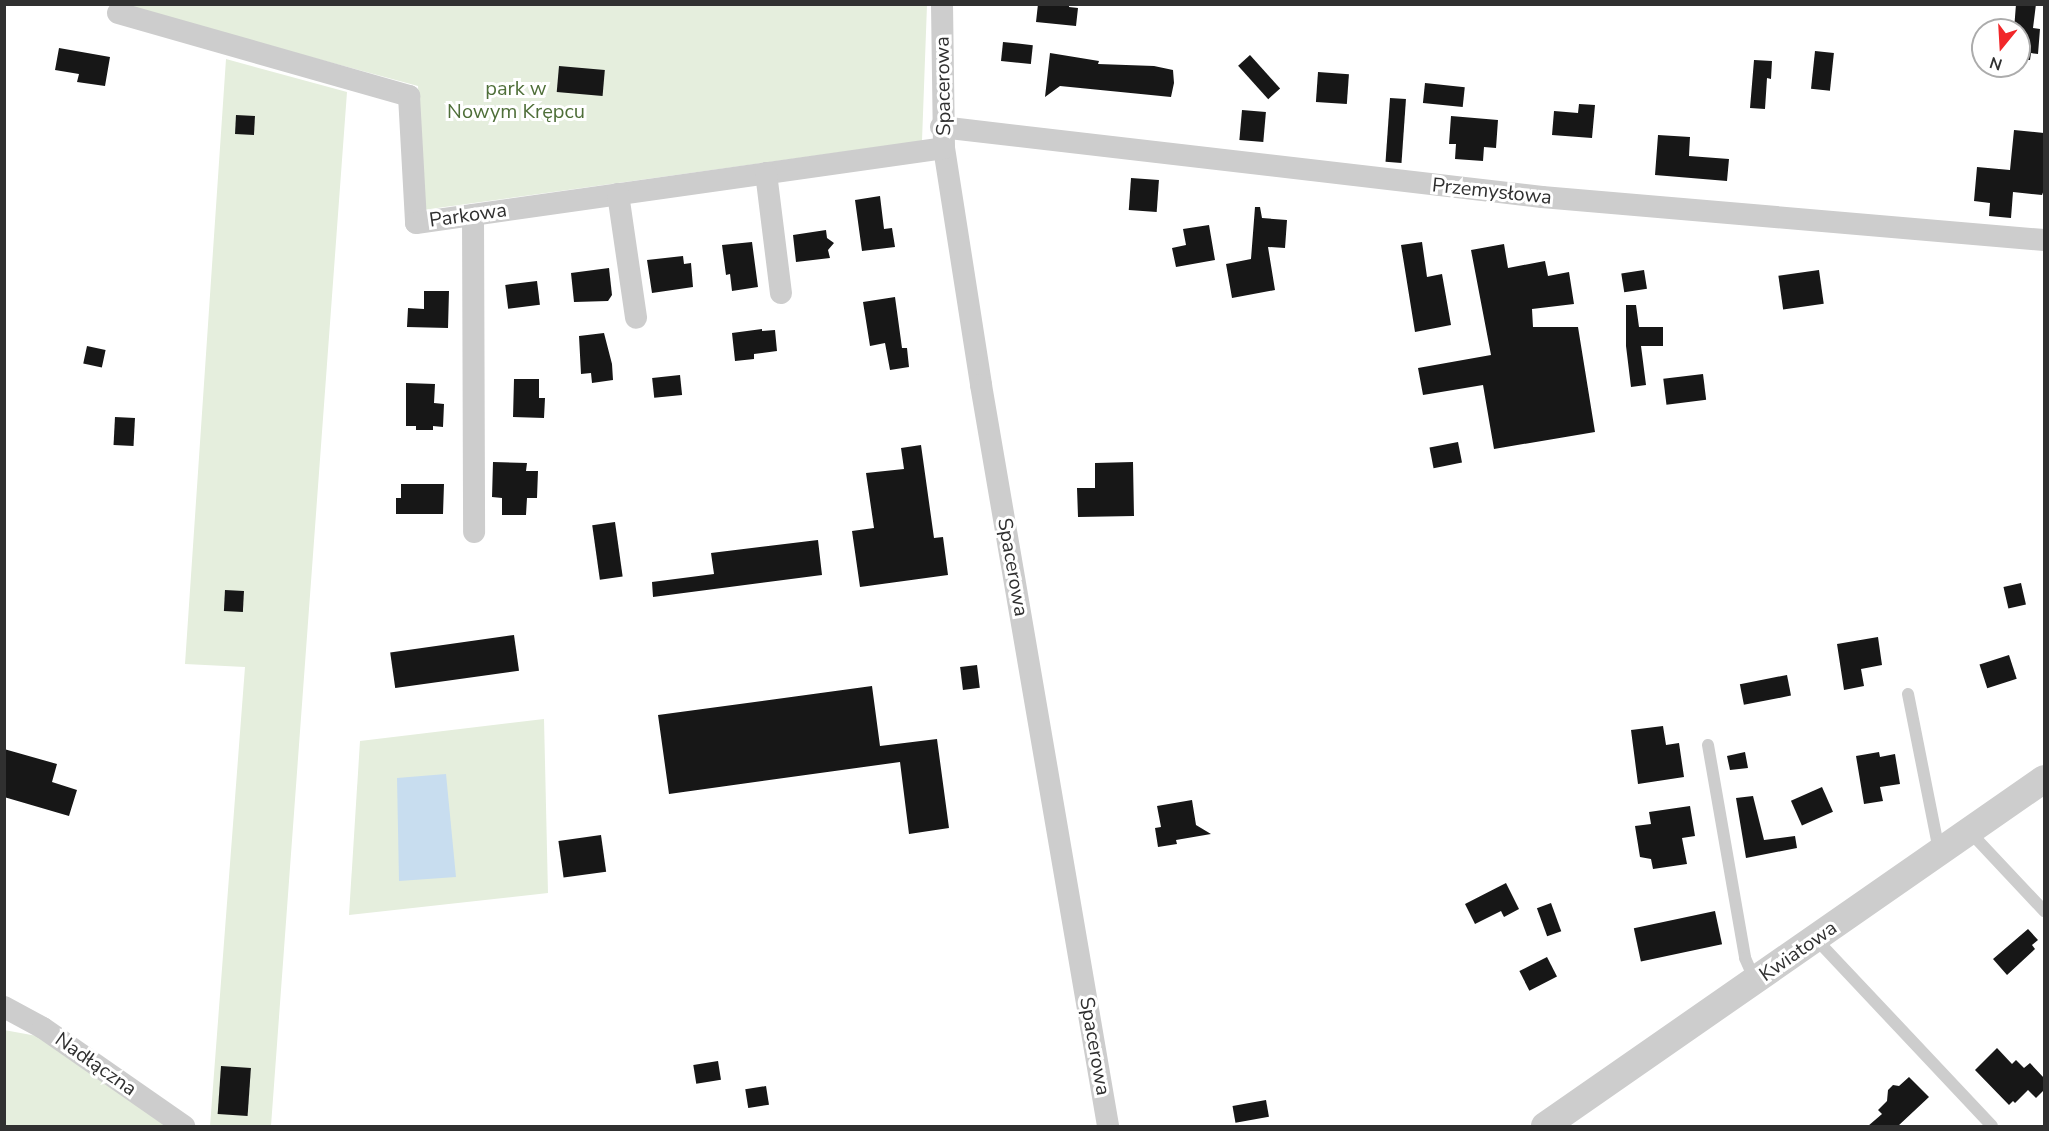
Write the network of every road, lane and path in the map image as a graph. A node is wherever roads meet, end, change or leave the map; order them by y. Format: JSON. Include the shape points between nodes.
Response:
{"nodes":[{"id":1,"x":942,"y":4,"type":"edge"},
{"id":2,"x":118,"y":13,"type":"dead end"},
{"id":3,"x":943,"y":138,"type":"junction"},
{"id":4,"x":766,"y":173,"type":"junction"},
{"id":5,"x":618,"y":194,"type":"junction"},
{"id":6,"x":473,"y":215,"type":"junction"},
{"id":7,"x":2044,"y":240,"type":"edge"},
{"id":8,"x":781,"y":293,"type":"dead end"},
{"id":9,"x":636,"y":318,"type":"dead end"},
{"id":10,"x":474,"y":532,"type":"dead end"},
{"id":11,"x":1908,"y":694,"type":"dead end"},
{"id":12,"x":1708,"y":745,"type":"dead end"},
{"id":13,"x":2044,"y":779,"type":"edge"},
{"id":14,"x":1969,"y":831,"type":"junction"},
{"id":15,"x":1939,"y":852,"type":"junction"},
{"id":16,"x":2044,"y":911,"type":"edge"},
{"id":17,"x":1815,"y":938,"type":"junction"},
{"id":18,"x":1755,"y":981,"type":"junction"},
{"id":19,"x":4,"y":1007,"type":"edge"},
{"id":20,"x":1550,"y":1125,"type":"edge"},
{"id":21,"x":184,"y":1126,"type":"edge"},
{"id":22,"x":1108,"y":1126,"type":"edge"},
{"id":23,"x":1992,"y":1126,"type":"edge"}],
"edges":[{"from":1,"to":3,"type":"street","name":"Spacerowa"},
{"from":2,"to":6,"type":"street","name":"Parkowa","via":[[409,96],[416,223]]},
{"from":3,"to":4,"type":"street","name":"Parkowa"},
{"from":3,"to":7,"type":"street","name":"Przemysłowa","via":[[1542,197]]},
{"from":3,"to":22,"type":"street","name":"Spacerowa","via":[[981,385]]},
{"from":4,"to":5,"type":"street","name":"Parkowa"},
{"from":4,"to":8,"type":"street"},
{"from":5,"to":6,"type":"street","name":"Parkowa"},
{"from":5,"to":9,"type":"street"},
{"from":6,"to":10,"type":"street"},
{"from":11,"to":15,"type":"lane"},
{"from":12,"to":18,"type":"lane","via":[[1745,958]]},
{"from":13,"to":14,"type":"street","name":"Kwiatowa"},
{"from":14,"to":15,"type":"street","name":"Kwiatowa"},
{"from":14,"to":16,"type":"lane"},
{"from":15,"to":17,"type":"street","name":"Kwiatowa"},
{"from":17,"to":18,"type":"street","name":"Kwiatowa"},
{"from":17,"to":23,"type":"lane"},
{"from":18,"to":20,"type":"street","name":"Kwiatowa"},
{"from":19,"to":21,"type":"street","name":"Nadłączna","via":[[44,1028]]}]}
